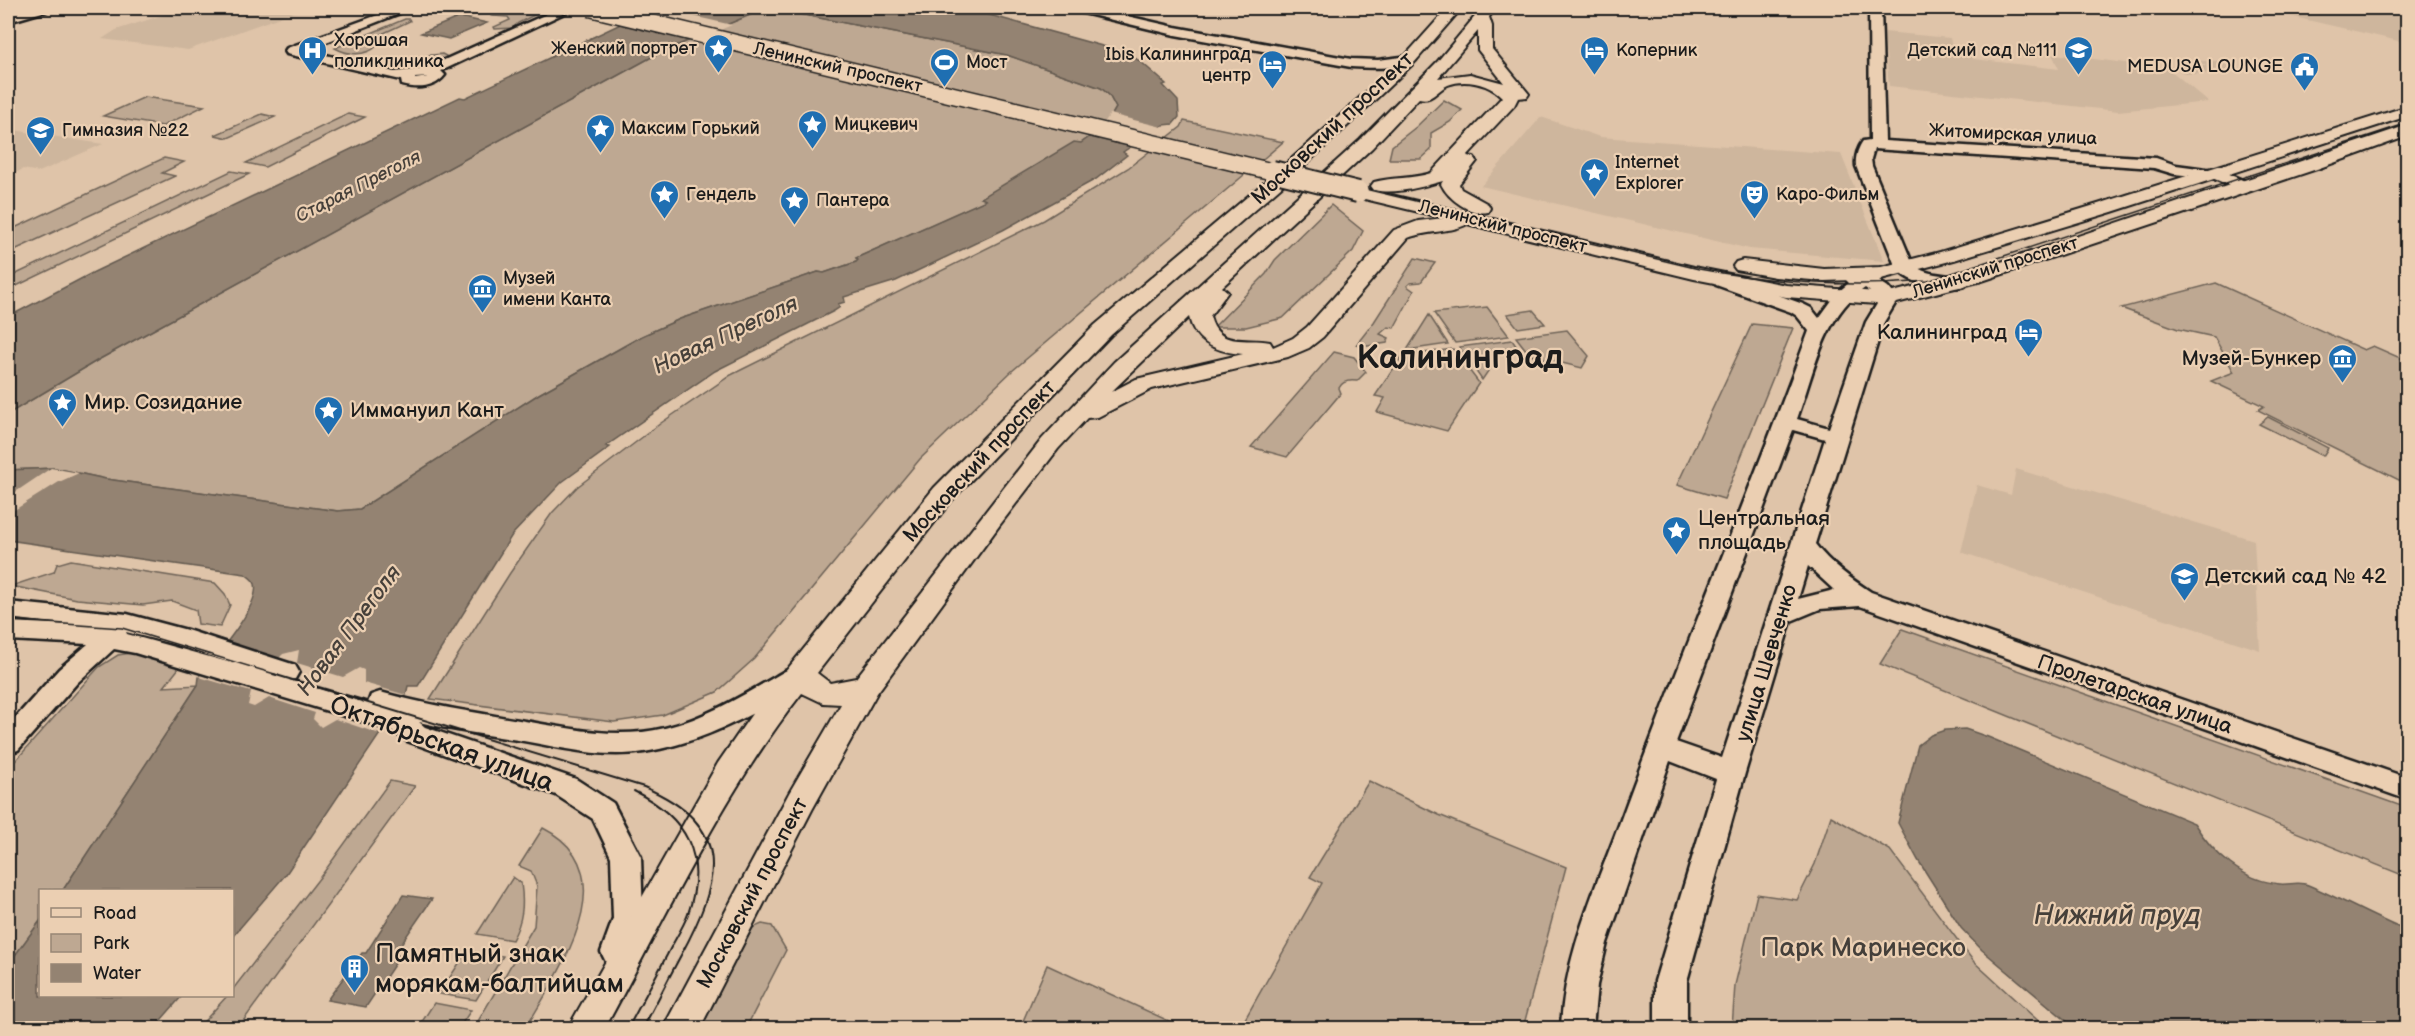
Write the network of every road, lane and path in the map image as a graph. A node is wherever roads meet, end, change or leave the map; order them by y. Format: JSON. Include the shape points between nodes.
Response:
{"nodes":[{"id":1,"x":42,"y":8,"type":"edge"},
{"id":2,"x":407,"y":8,"type":"edge"},
{"id":3,"x":569,"y":8,"type":"edge"},
{"id":4,"x":590,"y":8,"type":"edge"},
{"id":5,"x":634,"y":8,"type":"edge"},
{"id":6,"x":1079,"y":8,"type":"edge"},
{"id":7,"x":1455,"y":8,"type":"edge"},
{"id":8,"x":1875,"y":8,"type":"edge"},
{"id":9,"x":1485,"y":13,"type":"edge"},
{"id":10,"x":8,"y":18,"type":"edge"},
{"id":11,"x":1408,"y":60,"type":"junction"},
{"id":12,"x":1351,"y":63,"type":"junction"},
{"id":13,"x":1380,"y":88,"type":"junction"},
{"id":14,"x":2408,"y":111,"type":"edge"},
{"id":15,"x":1386,"y":124,"type":"junction"},
{"id":16,"x":2408,"y":130,"type":"edge"},
{"id":17,"x":1873,"y":145,"type":"junction"},
{"id":18,"x":2156,"y":163,"type":"junction"},
{"id":19,"x":2216,"y":174,"type":"junction"},
{"id":20,"x":2176,"y":186,"type":"junction"},
{"id":21,"x":1368,"y":187,"type":"junction"},
{"id":22,"x":2246,"y":187,"type":"junction"},
{"id":23,"x":1481,"y":208,"type":"junction"},
{"id":24,"x":1510,"y":227,"type":"junction"},
{"id":25,"x":1905,"y":268,"type":"junction"},
{"id":26,"x":1230,"y":269,"type":"junction"},
{"id":27,"x":1694,"y":273,"type":"junction"},
{"id":28,"x":1872,"y":277,"type":"junction"},
{"id":29,"x":1959,"y":282,"type":"junction"},
{"id":30,"x":1845,"y":296,"type":"junction"},
{"id":31,"x":1888,"y":299,"type":"junction"},
{"id":32,"x":1103,"y":330,"type":"junction"},
{"id":33,"x":1819,"y":331,"type":"junction"},
{"id":34,"x":1144,"y":345,"type":"junction"},
{"id":35,"x":1786,"y":422,"type":"junction"},
{"id":36,"x":1067,"y":426,"type":"junction"},
{"id":37,"x":1837,"y":436,"type":"junction"},
{"id":38,"x":1803,"y":545,"type":"junction"},
{"id":39,"x":1862,"y":598,"type":"junction"},
{"id":40,"x":8,"y":610,"type":"edge"},
{"id":41,"x":1780,"y":616,"type":"junction"},
{"id":42,"x":8,"y":631,"type":"edge"},
{"id":43,"x":118,"y":631,"type":"junction"},
{"id":44,"x":801,"y":674,"type":"junction"},
{"id":45,"x":866,"y":686,"type":"junction"},
{"id":46,"x":404,"y":717,"type":"junction"},
{"id":47,"x":8,"y":742,"type":"edge"},
{"id":48,"x":1661,"y":747,"type":"junction"},
{"id":49,"x":1731,"y":773,"type":"junction"},
{"id":50,"x":2408,"y":789,"type":"edge"},
{"id":51,"x":592,"y":1016,"type":"edge"},
{"id":52,"x":681,"y":1029,"type":"edge"},
{"id":53,"x":1577,"y":1029,"type":"edge"},
{"id":54,"x":1671,"y":1029,"type":"edge"}],
"edges":[{"from":1,"to":10,"type":"main road"},
{"from":2,"to":3,"type":"main road","via":[[292,51],[409,77],[406,81],[414,84],[429,82],[438,76],[428,72]]},
{"from":4,"to":21,"type":"main road","name":"Ленинский проспект","bridge":true},
{"from":5,"to":21,"type":"main road","name":"Ленинский проспект"},
{"from":6,"to":12,"type":"main road","via":[[1175,32]]},
{"from":7,"to":11,"type":"main road","name":"Московский проспект"},
{"from":8,"to":17,"type":"main road"},
{"from":9,"to":15,"type":"main road","name":"Московский проспект"},
{"from":9,"to":23,"type":"main road","via":[[1485,50],[1520,90],[1522,98],[1450,184],[1454,192]]},
{"from":11,"to":12,"type":"main road"},
{"from":11,"to":13,"type":"main road","name":"Московский проспект"},
{"from":12,"to":13,"type":"main road","via":[[1370,70]]},
{"from":13,"to":32,"type":"main road","name":"Московский проспект"},
{"from":14,"to":19,"type":"main road","name":"Ленинский проспект"},
{"from":15,"to":21,"type":"main road","via":[[1446,81],[1480,80],[1499,86],[1510,97],[1437,177],[1417,183]]},
{"from":15,"to":26,"type":"main road","name":"Московский проспект"},
{"from":16,"to":22,"type":"main road","name":"Ленинский проспект"},
{"from":17,"to":18,"type":"main road","name":"Житомирская улица"},
{"from":17,"to":25,"type":"main road","via":[[1863,159],[1864,166]]},
{"from":18,"to":19,"type":"main road","name":"Житомирская улица"},
{"from":18,"to":20,"type":"main road","via":[[2170,172]]},
{"from":19,"to":20,"type":"main road","name":"Ленинский проспект"},
{"from":19,"to":22,"type":"main road","name":"Житомирская улица"},
{"from":20,"to":25,"type":"main road","name":"Ленинский проспект"},
{"from":21,"to":23,"type":"main road","name":"Ленинский проспект"},
{"from":21,"to":24,"type":"main road","name":"Ленинский проспект"},
{"from":21,"to":26,"type":"main road","via":[[1389,219],[1388,231],[1292,339],[1258,348],[1226,345],[1205,335],[1199,316],[1231,280]]},
{"from":22,"to":29,"type":"main road","name":"Ленинский проспект"},
{"from":23,"to":28,"type":"main road","name":"Ленинский проспект","via":[[1691,257],[1775,271]]},
{"from":24,"to":27,"type":"main road","name":"Ленинский проспект"},
{"from":24,"to":36,"type":"main road","via":[[1461,222],[1418,226],[1395,240],[1301,343],[1280,352],[1144,384]]},
{"from":25,"to":28,"type":"main road","name":"Ленинский проспект"},
{"from":25,"to":29,"type":"main road","via":[[1927,279]]},
{"from":26,"to":34,"type":"main road","name":"Московский проспект"},
{"from":27,"to":30,"type":"main road","name":"Ленинский проспект","via":[[1786,291]]},
{"from":27,"to":33,"type":"main road","via":[[1797,308]]},
{"from":28,"to":30,"type":"main road"},
{"from":28,"to":31,"type":"main road"},
{"from":29,"to":31,"type":"main road","name":"Ленинский проспект"},
{"from":30,"to":31,"type":"main road","name":"Ленинский проспект"},
{"from":30,"to":33,"type":"main road"},
{"from":31,"to":37,"type":"main road","name":"улица Шевченко","via":[[1875,322]]},
{"from":32,"to":34,"type":"main road","via":[[1129,334]]},
{"from":32,"to":44,"type":"main road","name":"Московский проспект","via":[[943,494]]},
{"from":33,"to":35,"type":"main road"},
{"from":34,"to":36,"type":"main road","name":"Московский проспект"},
{"from":35,"to":37,"type":"main road"},
{"from":35,"to":48,"type":"main road"},
{"from":36,"to":45,"type":"main road","name":"Московский проспект","via":[[990,520]]},
{"from":37,"to":38,"type":"main road","name":"улица Шевченко"},
{"from":38,"to":39,"type":"main road","name":"Пролетарская улица","via":[[1834,580]]},
{"from":38,"to":41,"type":"main road","name":"улица Шевченко"},
{"from":39,"to":41,"type":"main road","name":"Пролетарская улица","via":[[1828,597]]},
{"from":39,"to":50,"type":"main road","name":"Пролетарская улица"},
{"from":40,"to":43,"type":"main road","name":"Октябрьская улица"},
{"from":41,"to":49,"type":"main road","name":"улица Шевченко"},
{"from":42,"to":43,"type":"main road","name":"Октябрьская улица"},
{"from":43,"to":46,"type":"main road","name":"Октябрьская улица"},
{"from":43,"to":47,"type":"main road","via":[[68,676]]},
{"from":44,"to":45,"type":"main road","via":[[812,688],[832,694]]},
{"from":44,"to":46,"type":"main road","name":"Октябрьская улица","via":[[740,709],[686,731],[645,742],[603,744]]},
{"from":44,"to":51,"type":"main road","name":"Московский проспект","via":[[729,772]]},
{"from":45,"to":52,"type":"main road","name":"Московский проспект","via":[[800,802]]},
{"from":46,"to":51,"type":"main road","name":"Октябрьская улица","via":[[416,734],[566,787],[603,811],[626,857],[628,920]]},
{"from":48,"to":49,"type":"main road"},
{"from":48,"to":53,"type":"main road","via":[[1592,943],[1581,985]]},
{"from":49,"to":54,"type":"main road","name":"улица Шевченко","via":[[1671,981]]}]}
